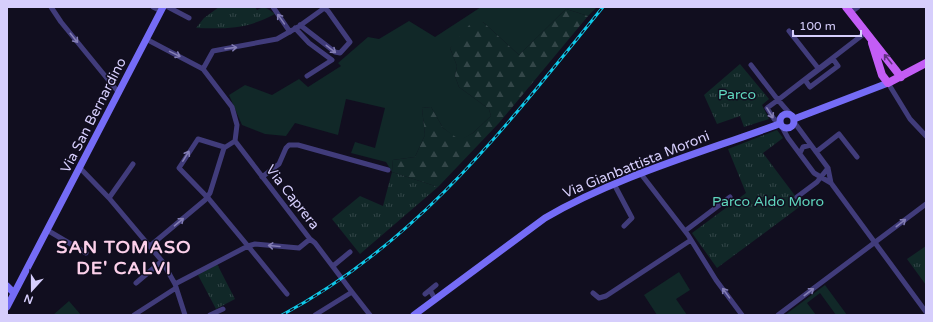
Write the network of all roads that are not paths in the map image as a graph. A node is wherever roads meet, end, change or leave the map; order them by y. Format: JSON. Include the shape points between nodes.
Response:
{"nodes":[{"id":1,"x":51,"y":7,"type":"edge"},
{"id":2,"x":153,"y":7,"type":"edge"},
{"id":3,"x":168,"y":7,"type":"edge"},
{"id":4,"x":273,"y":7,"type":"edge"},
{"id":5,"x":858,"y":7,"type":"edge"},
{"id":6,"x":323,"y":8,"type":"edge"},
{"id":7,"x":162,"y":9,"type":"edge"},
{"id":8,"x":848,"y":10,"type":"edge"},
{"id":9,"x":189,"y":18,"type":"dead end"},
{"id":10,"x":298,"y":27,"type":"junction"},
{"id":11,"x":789,"y":31,"type":"dead end"},
{"id":12,"x":290,"y":32,"type":"junction"},
{"id":13,"x":865,"y":32,"type":"junction"},
{"id":14,"x":146,"y":40,"type":"junction"},
{"id":15,"x":872,"y":43,"type":"junction"},
{"id":16,"x":926,"y":63,"type":"edge"},
{"id":17,"x":751,"y":65,"type":"dead end"},
{"id":18,"x":203,"y":68,"type":"junction"},
{"id":19,"x":818,"y":68,"type":"junction"},
{"id":20,"x":307,"y":76,"type":"dead end"},
{"id":21,"x":901,"y":78,"type":"junction"},
{"id":22,"x":888,"y":83,"type":"junction"},
{"id":23,"x":810,"y":87,"type":"joint"},
{"id":24,"x":119,"y":93,"type":"junction"},
{"id":25,"x":778,"y":100,"type":"junction"},
{"id":26,"x":793,"y":119,"type":"junction"},
{"id":27,"x":780,"y":124,"type":"junction"},
{"id":28,"x":926,"y":136,"type":"edge"},
{"id":29,"x":235,"y":141,"type":"junction"},
{"id":30,"x":811,"y":145,"type":"junction"},
{"id":31,"x":224,"y":147,"type":"junction"},
{"id":32,"x":816,"y":152,"type":"junction"},
{"id":33,"x":800,"y":153,"type":"junction"},
{"id":34,"x":857,"y":157,"type":"dead end"},
{"id":35,"x":133,"y":164,"type":"dead end"},
{"id":36,"x":80,"y":168,"type":"junction"},
{"id":37,"x":828,"y":168,"type":"junction"},
{"id":38,"x":388,"y":170,"type":"dead end"},
{"id":39,"x":641,"y":174,"type":"junction"},
{"id":40,"x":262,"y":177,"type":"junction"},
{"id":41,"x":820,"y":178,"type":"junction"},
{"id":42,"x":831,"y":183,"type":"junction"},
{"id":43,"x":615,"y":186,"type":"junction"},
{"id":44,"x":206,"y":196,"type":"junction"},
{"id":45,"x":730,"y":197,"type":"dead end"},
{"id":46,"x":797,"y":197,"type":"dead end"},
{"id":47,"x":109,"y":198,"type":"junction"},
{"id":48,"x":926,"y":204,"type":"edge"},
{"id":49,"x":624,"y":226,"type":"dead end"},
{"id":50,"x":47,"y":230,"type":"junction"},
{"id":51,"x":685,"y":230,"type":"junction"},
{"id":52,"x":310,"y":239,"type":"junction"},
{"id":53,"x":691,"y":240,"type":"junction"},
{"id":54,"x":875,"y":243,"type":"junction"},
{"id":55,"x":150,"y":246,"type":"junction"},
{"id":56,"x":248,"y":246,"type":"junction"},
{"id":57,"x":350,"y":252,"type":"dead end"},
{"id":58,"x":86,"y":253,"type":"dead end"},
{"id":59,"x":162,"y":261,"type":"junction"},
{"id":60,"x":333,"y":266,"type":"junction"},
{"id":61,"x":136,"y":283,"type":"dead end"},
{"id":62,"x":436,"y":285,"type":"dead end"},
{"id":63,"x":7,"y":286,"type":"edge"},
{"id":64,"x":175,"y":286,"type":"junction"},
{"id":65,"x":430,"y":290,"type":"junction"},
{"id":66,"x":352,"y":292,"type":"junction"},
{"id":67,"x":14,"y":293,"type":"junction"},
{"id":68,"x":593,"y":293,"type":"dead end"},
{"id":69,"x":287,"y":294,"type":"dead end"},
{"id":70,"x":424,"y":294,"type":"dead end"},
{"id":71,"x":435,"y":299,"type":"junction"},
{"id":72,"x":7,"y":307,"type":"edge"},
{"id":73,"x":223,"y":309,"type":"dead end"},
{"id":74,"x":926,"y":312,"type":"edge"},
{"id":75,"x":134,"y":315,"type":"edge"},
{"id":76,"x":185,"y":315,"type":"edge"},
{"id":77,"x":210,"y":315,"type":"edge"},
{"id":78,"x":315,"y":315,"type":"edge"},
{"id":79,"x":370,"y":315,"type":"edge"},
{"id":80,"x":414,"y":315,"type":"edge"},
{"id":81,"x":742,"y":315,"type":"edge"},
{"id":82,"x":778,"y":315,"type":"edge"}],
"edges":[{"from":1,"to":24,"type":"street","one_way":true},
{"from":2,"to":7,"type":"street","name":"Via San Bernardino"},
{"from":3,"to":9,"type":"street"},
{"from":12,"to":4,"type":"street","one_way":true},
{"from":5,"to":8,"type":"street"},
{"from":6,"to":10,"type":"street"},
{"from":10,"to":6,"type":"street","one_way":true,"via":[[336,53],[340,53],[350,41]]},
{"from":7,"to":14,"type":"main road","name":"Via San Bernardino"},
{"from":8,"to":13,"type":"main road"},
{"from":10,"to":12,"type":"street"},
{"from":10,"to":20,"type":"street","via":[[309,43],[332,60]]},
{"from":11,"to":19,"type":"street"},
{"from":18,"to":12,"type":"street","one_way":true,"via":[[213,51],[266,42]]},
{"from":13,"to":15,"type":"main road"},
{"from":13,"to":19,"type":"street"},
{"from":14,"to":18,"type":"street","one_way":true},
{"from":14,"to":24,"type":"main road","name":"Via San Bernardino"},
{"from":21,"to":15,"type":"main road","one_way":true,"via":[[883,53]]},
{"from":15,"to":22,"type":"main road","via":[[882,75]]},
{"from":16,"to":21,"type":"main road"},
{"from":17,"to":25,"type":"street"},
{"from":18,"to":29,"type":"street","via":[[232,107],[237,125]]},
{"from":19,"to":25,"type":"street"},
{"from":21,"to":22,"type":"main road"},
{"from":22,"to":26,"type":"main road","name":"Via Gianbattista Moroni"},
{"from":22,"to":28,"type":"street","via":[[910,119]]},
{"from":23,"to":23,"type":"street","via":[[805,80],[833,59],[838,66]]},
{"from":24,"to":36,"type":"main road","name":"Via San Bernardino"},
{"from":25,"to":26,"type":"street"},
{"from":25,"to":27,"type":"street","one_way":true,"via":[[767,108]]},
{"from":26,"to":27,"type":"main road","name":"Via Gianbattista Moroni","via":[[783,115]]},
{"from":26,"to":27,"type":"main road","name":"Via Gianbattista Moroni","via":[[791,128]]},
{"from":26,"to":30,"type":"street"},
{"from":27,"to":33,"type":"street"},
{"from":27,"to":39,"type":"main road","name":"Via Gianbattista Moroni"},
{"from":29,"to":31,"type":"street"},
{"from":29,"to":40,"type":"street","name":"Via Caprera"},
{"from":30,"to":32,"type":"street"},
{"from":30,"to":33,"type":"street","via":[[803,147]]},
{"from":31,"to":44,"type":"street","via":[[210,193]]},
{"from":44,"to":31,"type":"street","one_way":true,"via":[[179,168],[198,139]]},
{"from":32,"to":34,"type":"street","via":[[839,134]]},
{"from":32,"to":37,"type":"street"},
{"from":33,"to":41,"type":"street"},
{"from":35,"to":47,"type":"street"},
{"from":36,"to":47,"type":"street"},
{"from":36,"to":50,"type":"main road","name":"Via San Bernardino"},
{"from":37,"to":41,"type":"street"},
{"from":37,"to":42,"type":"street"},
{"from":38,"to":40,"type":"street","via":[[298,145],[289,145],[280,164]]},
{"from":39,"to":43,"type":"main road","name":"Via Gianbattista Moroni"},
{"from":39,"to":51,"type":"street"},
{"from":40,"to":52,"type":"street","name":"Via Caprera"},
{"from":41,"to":42,"type":"street"},
{"from":41,"to":46,"type":"street"},
{"from":42,"to":54,"type":"street"},
{"from":43,"to":49,"type":"street","name":"Via Gianbattista Moroni","via":[[632,218]]},
{"from":43,"to":71,"type":"main road","name":"Via Gianbattista Moroni","via":[[587,195],[545,218]]},
{"from":55,"to":44,"type":"street","one_way":true,"via":[[205,200]]},
{"from":44,"to":56,"type":"street"},
{"from":45,"to":51,"type":"street"},
{"from":47,"to":55,"type":"street"},
{"from":54,"to":48,"type":"street","one_way":true},
{"from":50,"to":58,"type":"street"},
{"from":50,"to":67,"type":"main road","name":"Via San Bernardino"},
{"from":51,"to":53,"type":"street"},
{"from":52,"to":56,"type":"street","one_way":true,"via":[[299,248],[255,244]]},
{"from":52,"to":60,"type":"street","name":"Via Caprera"},
{"from":53,"to":68,"type":"street","via":[[606,296],[600,298]]},
{"from":81,"to":53,"type":"street","one_way":true},
{"from":54,"to":74,"type":"street"},
{"from":82,"to":54,"type":"street","one_way":true},
{"from":55,"to":59,"type":"street"},
{"from":56,"to":64,"type":"street"},
{"from":56,"to":69,"type":"street"},
{"from":57,"to":60,"type":"street"},
{"from":59,"to":61,"type":"street"},
{"from":59,"to":64,"type":"street"},
{"from":60,"to":66,"type":"street","name":"Via Caprera"},
{"from":62,"to":65,"type":"street"},
{"from":63,"to":67,"type":"main road"},
{"from":64,"to":75,"type":"street"},
{"from":64,"to":76,"type":"street"},
{"from":65,"to":70,"type":"street"},
{"from":65,"to":71,"type":"street"},
{"from":66,"to":78,"type":"street"},
{"from":66,"to":79,"type":"street","name":"Via Caprera"},
{"from":67,"to":72,"type":"main road","name":"Via San Bernardino"},
{"from":71,"to":80,"type":"main road","name":"Via Gianbattista Moroni"},
{"from":73,"to":77,"type":"street"}]}
